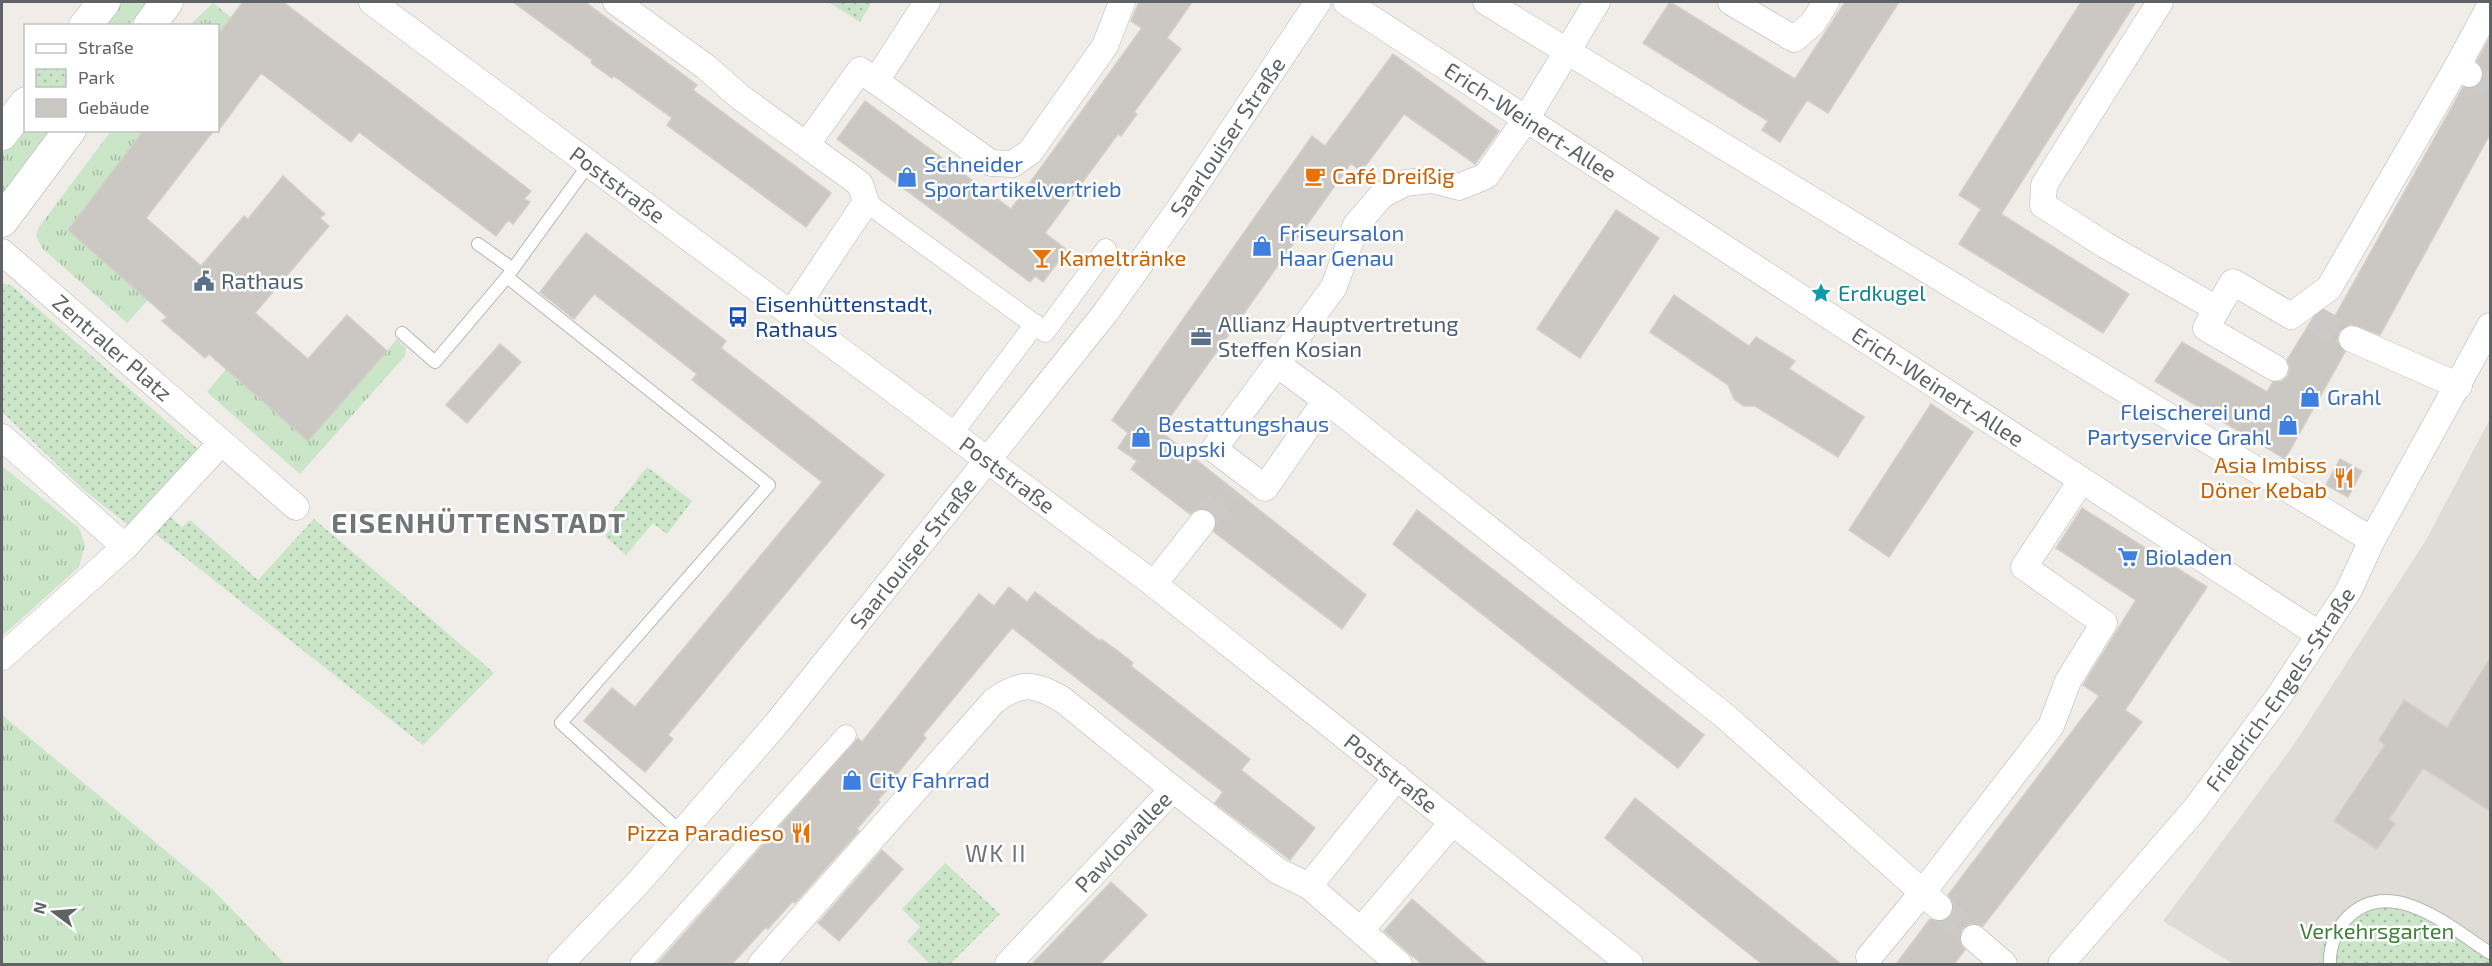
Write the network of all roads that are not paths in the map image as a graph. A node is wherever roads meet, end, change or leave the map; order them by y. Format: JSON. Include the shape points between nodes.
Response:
{"nodes":[{"id":1,"x":104,"y":2,"type":"edge"},
{"id":2,"x":167,"y":2,"type":"edge"},
{"id":3,"x":372,"y":2,"type":"edge"},
{"id":4,"x":616,"y":2,"type":"edge"},
{"id":5,"x":927,"y":2,"type":"edge"},
{"id":6,"x":1122,"y":2,"type":"edge"},
{"id":7,"x":1318,"y":2,"type":"edge"},
{"id":8,"x":1346,"y":2,"type":"edge"},
{"id":9,"x":1486,"y":2,"type":"edge"},
{"id":10,"x":1597,"y":2,"type":"edge"},
{"id":11,"x":1731,"y":2,"type":"edge"},
{"id":12,"x":1826,"y":2,"type":"edge"},
{"id":13,"x":2160,"y":2,"type":"edge"},
{"id":14,"x":2490,"y":6,"type":"edge"},
{"id":15,"x":87,"y":24,"type":"edge"},
{"id":16,"x":150,"y":24,"type":"edge"},
{"id":17,"x":1568,"y":50,"type":"junction"},
{"id":18,"x":876,"y":81,"type":"junction"},
{"id":19,"x":24,"y":106,"type":"edge"},
{"id":20,"x":1526,"y":120,"type":"junction"},
{"id":21,"x":69,"y":132,"type":"edge"},
{"id":22,"x":2,"y":134,"type":"edge"},
{"id":23,"x":807,"y":144,"type":"junction"},
{"id":24,"x":589,"y":164,"type":"junction"},
{"id":25,"x":866,"y":202,"type":"junction"},
{"id":26,"x":2,"y":221,"type":"edge"},
{"id":27,"x":478,"y":244,"type":"dead end"},
{"id":28,"x":1106,"y":249,"type":"dead end"},
{"id":29,"x":2,"y":252,"type":"edge"},
{"id":30,"x":510,"y":273,"type":"junction"},
{"id":31,"x":2217,"y":309,"type":"junction"},
{"id":32,"x":791,"y":314,"type":"junction"},
{"id":33,"x":1035,"y":324,"type":"junction"},
{"id":34,"x":2490,"y":326,"type":"edge"},
{"id":35,"x":402,"y":333,"type":"dead end"},
{"id":36,"x":2352,"y":339,"type":"tunnel mouth"},
{"id":37,"x":1278,"y":364,"type":"junction"},
{"id":38,"x":2275,"y":368,"type":"dead end"},
{"id":39,"x":2459,"y":386,"type":"junction"},
{"id":40,"x":1326,"y":400,"type":"junction"},
{"id":41,"x":953,"y":433,"type":"junction"},
{"id":42,"x":2,"y":437,"type":"edge"},
{"id":43,"x":221,"y":443,"type":"junction"},
{"id":44,"x":989,"y":459,"type":"junction"},
{"id":45,"x":2081,"y":481,"type":"junction"},
{"id":46,"x":296,"y":507,"type":"dead end"},
{"id":47,"x":1202,"y":523,"type":"tunnel mouth"},
{"id":48,"x":2372,"y":540,"type":"junction"},
{"id":49,"x":125,"y":547,"type":"junction"},
{"id":50,"x":1154,"y":584,"type":"junction"},
{"id":51,"x":2320,"y":635,"type":"junction"},
{"id":52,"x":2,"y":657,"type":"edge"},
{"id":53,"x":846,"y":735,"type":"dead end"},
{"id":54,"x":1397,"y":777,"type":"junction"},
{"id":55,"x":1173,"y":789,"type":"junction"},
{"id":56,"x":1453,"y":822,"type":"junction"},
{"id":57,"x":682,"y":833,"type":"junction"},
{"id":58,"x":1309,"y":886,"type":"junction"},
{"id":59,"x":1931,"y":899,"type":"junction"},
{"id":60,"x":1361,"y":930,"type":"junction"},
{"id":61,"x":1974,"y":938,"type":"tunnel mouth"},
{"id":62,"x":2490,"y":953,"type":"edge"},
{"id":63,"x":1869,"y":957,"type":"dead end"},
{"id":64,"x":561,"y":964,"type":"edge"},
{"id":65,"x":640,"y":964,"type":"edge"},
{"id":66,"x":761,"y":964,"type":"edge"},
{"id":67,"x":1008,"y":964,"type":"edge"},
{"id":68,"x":1399,"y":964,"type":"edge"},
{"id":69,"x":1630,"y":964,"type":"edge"},
{"id":70,"x":2004,"y":964,"type":"edge"},
{"id":71,"x":2061,"y":964,"type":"edge"},
{"id":72,"x":2330,"y":964,"type":"edge"}],
"edges":[{"from":1,"to":15,"type":"street"},
{"from":2,"to":16,"type":"street"},
{"from":3,"to":24,"type":"street","name":"Poststraße"},
{"from":4,"to":23,"type":"street"},
{"from":5,"to":18,"type":"street"},
{"from":6,"to":18,"type":"street","via":[[1105,46],[1030,152],[1013,164],[991,163]]},
{"from":7,"to":44,"type":"street","name":"Saarlouiser Straße","via":[[1112,304]]},
{"from":8,"to":20,"type":"street","name":"Erich-Weinert-Allee"},
{"from":9,"to":17,"type":"street"},
{"from":10,"to":17,"type":"street"},
{"from":11,"to":12,"type":"street","via":[[1794,39],[1813,23]]},
{"from":13,"to":31,"type":"street","via":[[2044,185],[2043,205]]},
{"from":14,"to":31,"type":"street","via":[[2463,71],[2330,288],[2306,314],[2291,316],[2233,282]]},
{"from":17,"to":20,"type":"street"},
{"from":17,"to":48,"type":"street"},
{"from":18,"to":23,"type":"street","via":[[860,70]]},
{"from":19,"to":22,"type":"street"},
{"from":20,"to":37,"type":"street","via":[[1486,176],[1459,187],[1432,180],[1405,183],[1382,195],[1356,225],[1334,287]]},
{"from":20,"to":45,"type":"street","name":"Erich-Weinert-Allee"},
{"from":21,"to":26,"type":"street"},
{"from":23,"to":25,"type":"street","via":[[861,184]]},
{"from":24,"to":30,"type":"lane"},
{"from":24,"to":32,"type":"street","name":"Poststraße"},
{"from":25,"to":32,"type":"street"},
{"from":25,"to":33,"type":"street"},
{"from":27,"to":30,"type":"lane"},
{"from":28,"to":33,"type":"street","via":[[1045,332]]},
{"from":29,"to":43,"type":"street","name":"Zentraler Platz"},
{"from":30,"to":35,"type":"lane","via":[[435,362]]},
{"from":30,"to":57,"type":"lane","via":[[769,485],[561,723]]},
{"from":31,"to":38,"type":"street","via":[[2206,328]]},
{"from":32,"to":41,"type":"street","name":"Poststraße"},
{"from":33,"to":41,"type":"street"},
{"from":34,"to":39,"type":"street","name":"Friedrich-Engels-Straße"},
{"from":36,"to":39,"type":"street"},
{"from":37,"to":40,"type":"street"},
{"from":37,"to":40,"type":"street","via":[[1214,449],[1236,479],[1265,488]]},
{"from":39,"to":48,"type":"street","name":"Friedrich-Engels-Straße"},
{"from":40,"to":59,"type":"street","via":[[1726,717]]},
{"from":41,"to":44,"type":"street","name":"Poststraße"},
{"from":42,"to":49,"type":"street"},
{"from":43,"to":46,"type":"street","name":"Zentraler Platz"},
{"from":43,"to":49,"type":"street"},
{"from":44,"to":50,"type":"street","name":"Poststraße"},
{"from":44,"to":57,"type":"street","name":"Saarlouiser Straße","via":[[839,649]]},
{"from":45,"to":51,"type":"street","name":"Erich-Weinert-Allee"},
{"from":45,"to":59,"type":"street","via":[[2024,567],[2104,623],[2068,681],[2050,726]]},
{"from":47,"to":50,"type":"street"},
{"from":48,"to":51,"type":"street","name":"Friedrich-Engels-Straße","via":[[2349,590]]},
{"from":49,"to":52,"type":"street"},
{"from":50,"to":54,"type":"street","name":"Poststraße"},
{"from":51,"to":71,"type":"street","name":"Friedrich-Engels-Straße","via":[[2196,808]]},
{"from":53,"to":65,"type":"street"},
{"from":54,"to":56,"type":"street","name":"Poststraße"},
{"from":54,"to":58,"type":"street"},
{"from":55,"to":58,"type":"street","name":"Pawlowallee","via":[[1278,871]]},
{"from":55,"to":66,"type":"street","via":[[1063,700],[1027,686],[1011,689],[994,701]]},
{"from":55,"to":67,"type":"street","name":"Pawlowallee"},
{"from":56,"to":60,"type":"street"},
{"from":56,"to":69,"type":"street","name":"Poststraße"},
{"from":57,"to":64,"type":"street","name":"Saarlouiser Straße"},
{"from":58,"to":60,"type":"street","name":"Pawlowallee"},
{"from":59,"to":63,"type":"street"},
{"from":60,"to":68,"type":"street","name":"Pawlowallee"},
{"from":61,"to":70,"type":"street"},
{"from":62,"to":72,"type":"lane","via":[[2417,907],[2390,901],[2367,905],[2340,925]]}]}
